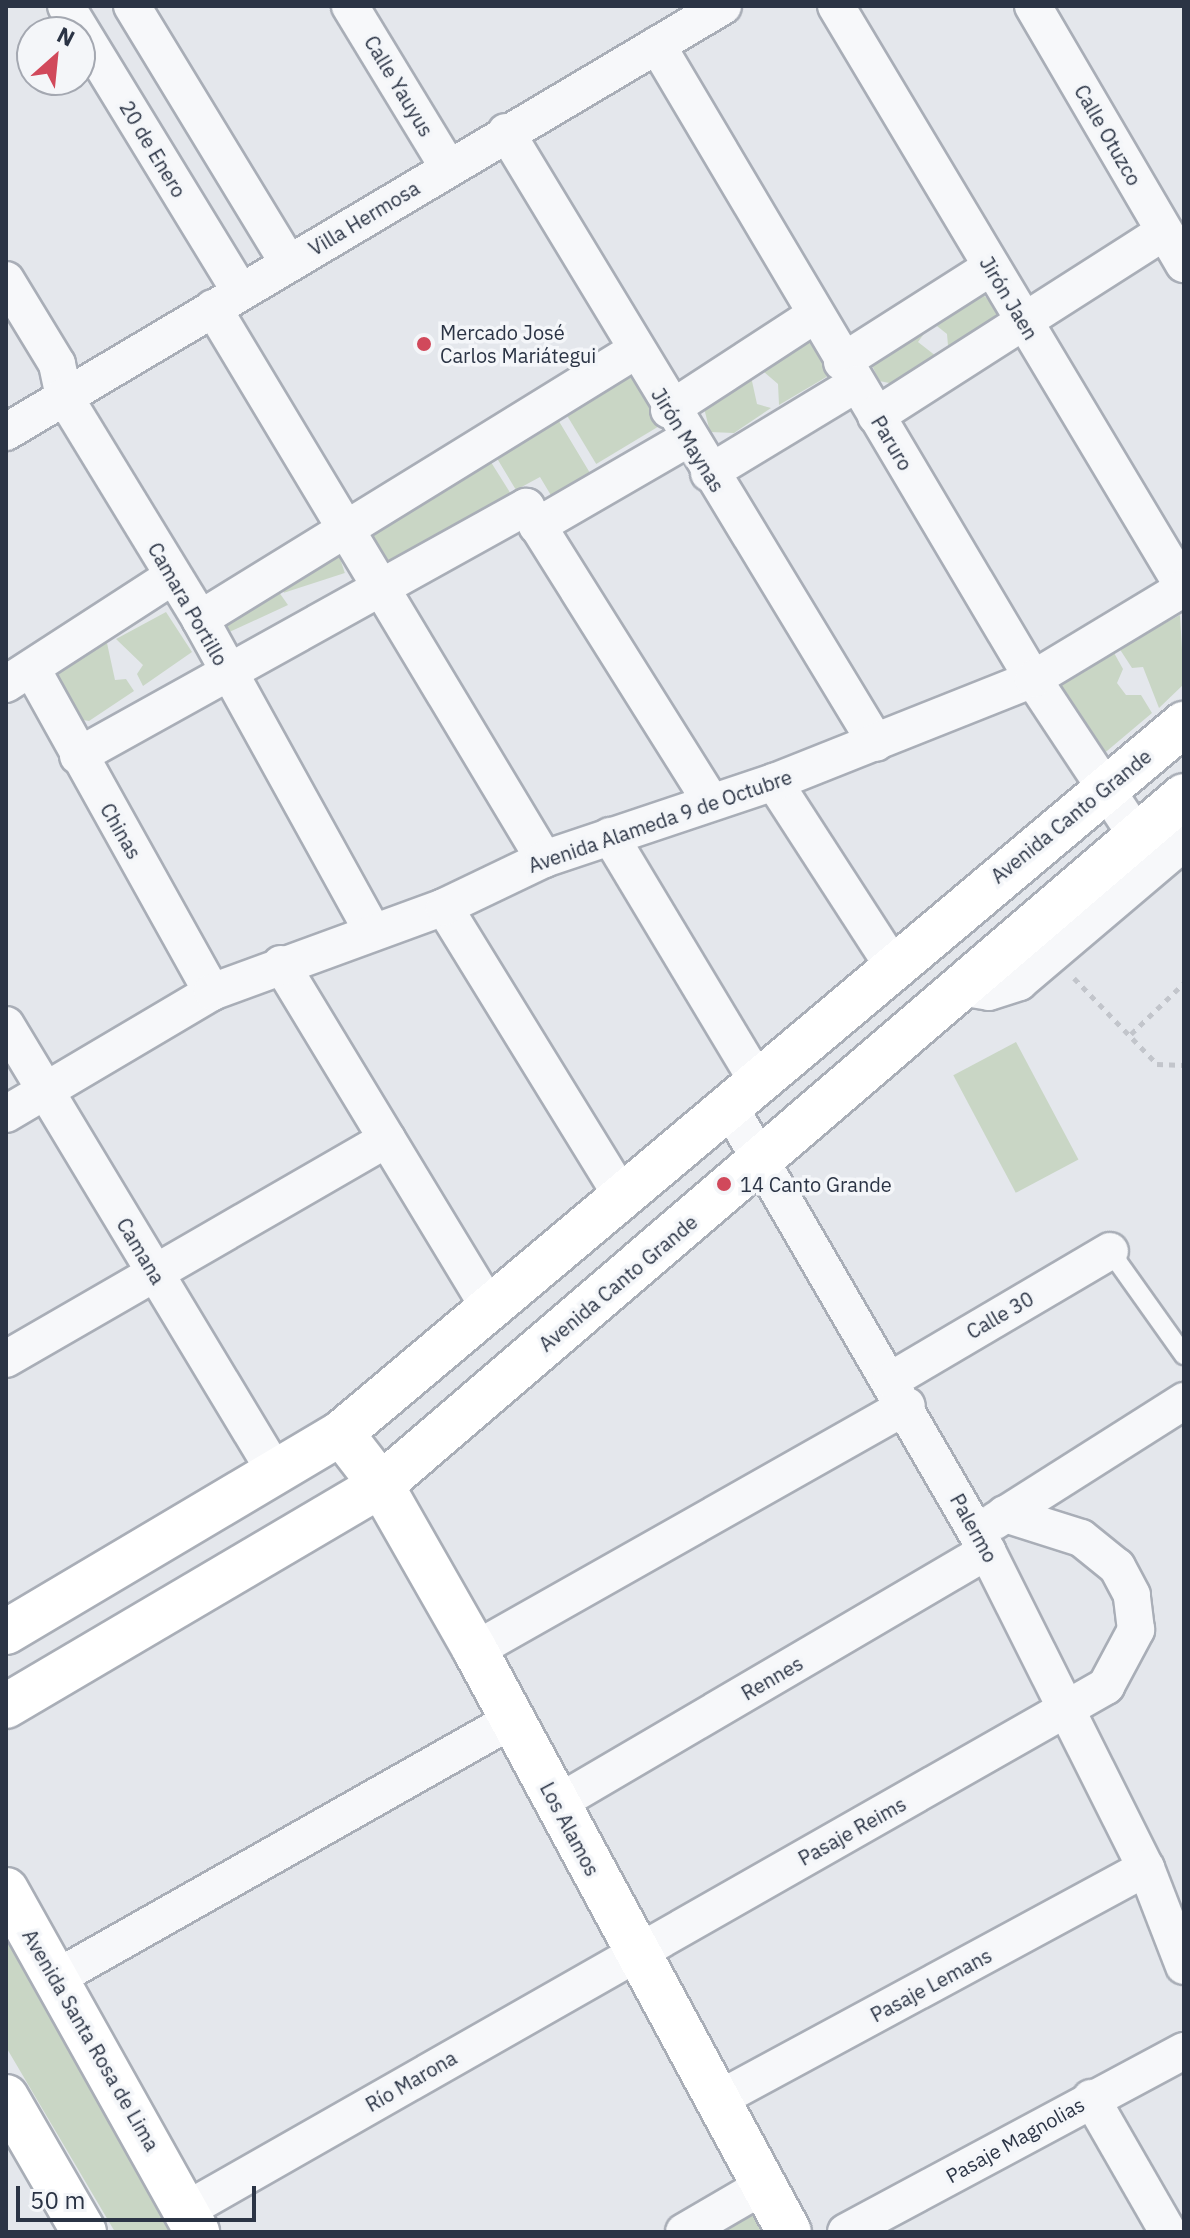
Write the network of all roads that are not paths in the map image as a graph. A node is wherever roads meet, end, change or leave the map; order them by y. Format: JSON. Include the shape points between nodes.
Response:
{"nodes":[{"id":1,"x":66,"y":6,"type":"edge"},
{"id":2,"x":132,"y":6,"type":"edge"},
{"id":3,"x":350,"y":6,"type":"edge"},
{"id":4,"x":836,"y":6,"type":"edge"},
{"id":5,"x":1033,"y":6,"type":"edge"},
{"id":6,"x":702,"y":11,"type":"edge"},
{"id":7,"x":657,"y":45,"type":"junction"},
{"id":8,"x":506,"y":132,"type":"junction"},
{"id":9,"x":448,"y":167,"type":"junction"},
{"id":10,"x":1164,"y":232,"type":"junction"},
{"id":11,"x":288,"y":263,"type":"junction"},
{"id":12,"x":1184,"y":264,"type":"edge"},
{"id":13,"x":991,"y":267,"type":"junction"},
{"id":14,"x":6,"y":280,"type":"edge"},
{"id":15,"x":226,"y":300,"type":"junction"},
{"id":16,"x":815,"y":315,"type":"junction"},
{"id":17,"x":1024,"y":324,"type":"junction"},
{"id":18,"x":633,"y":352,"type":"junction"},
{"id":19,"x":849,"y":373,"type":"junction"},
{"id":20,"x":64,"y":396,"type":"junction"},
{"id":21,"x":876,"y":416,"type":"junction"},
{"id":22,"x":678,"y":424,"type":"junction"},
{"id":23,"x":6,"y":432,"type":"edge"},
{"id":24,"x":709,"y":473,"type":"junction"},
{"id":25,"x":537,"y":526,"type":"junction"},
{"id":26,"x":343,"y":533,"type":"junction"},
{"id":27,"x":173,"y":576,"type":"junction"},
{"id":28,"x":376,"y":588,"type":"junction"},
{"id":29,"x":1184,"y":588,"type":"edge"},
{"id":30,"x":200,"y":619,"type":"junction"},
{"id":31,"x":228,"y":672,"type":"junction"},
{"id":32,"x":19,"y":676,"type":"edge"},
{"id":33,"x":1033,"y":679,"type":"junction"},
{"id":34,"x":1184,"y":724,"type":"edge"},
{"id":35,"x":876,"y":743,"type":"junction"},
{"id":36,"x":78,"y":756,"type":"junction"},
{"id":37,"x":774,"y":782,"type":"junction"},
{"id":38,"x":1104,"y":787,"type":"junction"},
{"id":39,"x":1184,"y":796,"type":"edge"},
{"id":40,"x":711,"y":802,"type":"junction"},
{"id":41,"x":610,"y":836,"type":"junction"},
{"id":42,"x":1137,"y":836,"type":"junction"},
{"id":43,"x":1184,"y":842,"type":"edge"},
{"id":44,"x":544,"y":859,"type":"junction"},
{"id":45,"x":444,"y":907,"type":"junction"},
{"id":46,"x":372,"y":930,"type":"junction"},
{"id":47,"x":281,"y":964,"type":"junction"},
{"id":48,"x":893,"y":966,"type":"junction"},
{"id":49,"x":959,"y":987,"type":"junction"},
{"id":50,"x":212,"y":992,"type":"junction"},
{"id":51,"x":6,"y":1025,"type":"edge"},
{"id":52,"x":45,"y":1091,"type":"junction"},
{"id":53,"x":744,"y":1094,"type":"junction"},
{"id":54,"x":6,"y":1114,"type":"edge"},
{"id":55,"x":387,"y":1139,"type":"junction"},
{"id":56,"x":762,"y":1161,"type":"junction"},
{"id":57,"x":621,"y":1195,"type":"junction"},
{"id":58,"x":1110,"y":1251,"type":"joint"},
{"id":59,"x":152,"y":1269,"type":"junction"},
{"id":60,"x":488,"y":1306,"type":"junction"},
{"id":61,"x":1184,"y":1355,"type":"edge"},
{"id":62,"x":6,"y":1359,"type":"edge"},
{"id":63,"x":899,"y":1393,"type":"junction"},
{"id":64,"x":1184,"y":1401,"type":"edge"},
{"id":65,"x":341,"y":1433,"type":"junction"},
{"id":66,"x":277,"y":1475,"type":"junction"},
{"id":67,"x":381,"y":1485,"type":"junction"},
{"id":68,"x":989,"y":1533,"type":"junction"},
{"id":69,"x":9,"y":1625,"type":"edge"},
{"id":70,"x":475,"y":1650,"type":"junction"},
{"id":71,"x":6,"y":1706,"type":"edge"},
{"id":72,"x":1070,"y":1710,"type":"junction"},
{"id":73,"x":512,"y":1720,"type":"junction"},
{"id":74,"x":556,"y":1804,"type":"junction"},
{"id":75,"x":1146,"y":1868,"type":"junction"},
{"id":76,"x":6,"y":1890,"type":"edge"},
{"id":77,"x":634,"y":1952,"type":"junction"},
{"id":78,"x":1184,"y":1966,"type":"edge"},
{"id":79,"x":56,"y":1978,"type":"junction"},
{"id":80,"x":1183,"y":2049,"type":"edge"},
{"id":81,"x":6,"y":2097,"type":"edge"},
{"id":82,"x":1091,"y":2098,"type":"junction"},
{"id":83,"x":715,"y":2101,"type":"junction"},
{"id":84,"x":763,"y":2186,"type":"junction"},
{"id":85,"x":192,"y":2220,"type":"edge"},
{"id":86,"x":84,"y":2232,"type":"edge"},
{"id":87,"x":684,"y":2232,"type":"edge"},
{"id":88,"x":789,"y":2232,"type":"edge"},
{"id":89,"x":846,"y":2232,"type":"edge"},
{"id":90,"x":1168,"y":2232,"type":"edge"}],
"edges":[{"from":1,"to":15,"type":"street","name":"20 de Enero"},
{"from":2,"to":11,"type":"street"},
{"from":3,"to":9,"type":"street","name":"Calle Yauyus"},
{"from":4,"to":13,"type":"street","name":"Jirón Jaen"},
{"from":5,"to":10,"type":"street","name":"Calle Otuzco"},
{"from":6,"to":7,"type":"street","name":"Villa Hermosa"},
{"from":7,"to":8,"type":"street","name":"Villa Hermosa"},
{"from":7,"to":16,"type":"street","name":"Paruro"},
{"from":8,"to":9,"type":"street","name":"Villa Hermosa"},
{"from":8,"to":18,"type":"street","name":"Jirón Maynas"},
{"from":9,"to":11,"type":"street","name":"Villa Hermosa"},
{"from":10,"to":12,"type":"street","name":"Calle Otuzco"},
{"from":10,"to":17,"type":"street"},
{"from":11,"to":15,"type":"street","name":"Villa Hermosa"},
{"from":13,"to":17,"type":"street","name":"Jirón Jaen"},
{"from":13,"to":19,"type":"street"},
{"from":14,"to":20,"type":"street","name":"Camara Portillo","via":[[57,364]]},
{"from":15,"to":20,"type":"street","name":"Villa Hermosa"},
{"from":15,"to":26,"type":"street","name":"20 de Enero"},
{"from":16,"to":19,"type":"street","name":"Paruro"},
{"from":16,"to":22,"type":"street"},
{"from":17,"to":21,"type":"street"},
{"from":17,"to":29,"type":"street","name":"Jirón Jaen"},
{"from":18,"to":22,"type":"street","name":"Jirón Maynas"},
{"from":18,"to":26,"type":"street"},
{"from":19,"to":21,"type":"street","name":"Paruro"},
{"from":19,"to":24,"type":"street"},
{"from":20,"to":23,"type":"street","name":"Villa Hermosa"},
{"from":20,"to":27,"type":"street","name":"Camara Portillo"},
{"from":21,"to":33,"type":"street","name":"Paruro"},
{"from":22,"to":24,"type":"street","name":"Jirón Maynas"},
{"from":22,"to":25,"type":"street"},
{"from":24,"to":35,"type":"street","name":"Jirón Maynas"},
{"from":25,"to":28,"type":"street","via":[[526,507]]},
{"from":25,"to":40,"type":"street"},
{"from":26,"to":28,"type":"street","name":"20 de Enero"},
{"from":26,"to":30,"type":"street"},
{"from":27,"to":30,"type":"street","name":"Camara Portillo"},
{"from":27,"to":32,"type":"street"},
{"from":28,"to":31,"type":"street"},
{"from":28,"to":44,"type":"street","name":"20 de Enero"},
{"from":29,"to":33,"type":"street","name":"Avenida Alameda 9 de Octubre"},
{"from":30,"to":31,"type":"street","name":"Camara Portillo"},
{"from":31,"to":36,"type":"street"},
{"from":31,"to":46,"type":"street","name":"Camara Portillo"},
{"from":32,"to":36,"type":"street","name":"Chinas"},
{"from":33,"to":35,"type":"street","name":"Avenida Alameda 9 de Octubre"},
{"from":33,"to":38,"type":"street","name":"Paruro"},
{"from":34,"to":38,"type":"main road","name":"Avenida Canto Grande"},
{"from":35,"to":37,"type":"street","name":"Avenida Alameda 9 de Octubre"},
{"from":36,"to":50,"type":"street","name":"Chinas"},
{"from":37,"to":40,"type":"street","name":"Avenida Alameda 9 de Octubre"},
{"from":37,"to":48,"type":"street"},
{"from":38,"to":42,"type":"street","name":"Paruro"},
{"from":38,"to":48,"type":"main road","name":"Avenida Canto Grande"},
{"from":39,"to":42,"type":"main road","name":"Avenida Canto Grande"},
{"from":40,"to":41,"type":"street","name":"Avenida Alameda 9 de Octubre"},
{"from":41,"to":44,"type":"street","name":"Avenida Alameda 9 de Octubre"},
{"from":41,"to":53,"type":"street","name":"Palermo"},
{"from":42,"to":49,"type":"main road","name":"Avenida Canto Grande"},
{"from":43,"to":49,"type":"street","via":[[1019,982],[989,992]]},
{"from":44,"to":45,"type":"street","name":"Avenida Alameda 9 de Octubre"},
{"from":45,"to":46,"type":"street","name":"Avenida Alameda 9 de Octubre"},
{"from":45,"to":57,"type":"street"},
{"from":46,"to":47,"type":"street","name":"Avenida Alameda 9 de Octubre"},
{"from":47,"to":50,"type":"street","name":"Avenida Alameda 9 de Octubre"},
{"from":47,"to":55,"type":"street"},
{"from":48,"to":53,"type":"main road","name":"Avenida Canto Grande"},
{"from":49,"to":56,"type":"main road","name":"Avenida Canto Grande"},
{"from":50,"to":52,"type":"street","name":"Avenida Alameda 9 de Octubre"},
{"from":51,"to":52,"type":"street","name":"Camana"},
{"from":52,"to":54,"type":"street","name":"Avenida Alameda 9 de Octubre"},
{"from":52,"to":59,"type":"street","name":"Camana"},
{"from":53,"to":56,"type":"street","name":"Palermo"},
{"from":53,"to":57,"type":"main road","name":"Avenida Canto Grande"},
{"from":55,"to":59,"type":"street"},
{"from":55,"to":60,"type":"street"},
{"from":56,"to":63,"type":"street","name":"Palermo"},
{"from":56,"to":67,"type":"main road","name":"Avenida Canto Grande"},
{"from":57,"to":60,"type":"main road","name":"Avenida Canto Grande"},
{"from":58,"to":61,"type":"lane"},
{"from":58,"to":63,"type":"street","name":"Calle 30"},
{"from":59,"to":62,"type":"street"},
{"from":59,"to":66,"type":"street","name":"Camana"},
{"from":60,"to":65,"type":"main road","name":"Avenida Canto Grande"},
{"from":63,"to":68,"type":"street","name":"Palermo"},
{"from":63,"to":70,"type":"street","name":"Calle 30"},
{"from":64,"to":68,"type":"street","name":"Rennes"},
{"from":65,"to":66,"type":"main road","name":"Avenida Canto Grande"},
{"from":65,"to":67,"type":"main road","name":"Los Alamos"},
{"from":66,"to":69,"type":"main road","name":"Avenida Canto Grande"},
{"from":67,"to":70,"type":"main road","name":"Los Alamos"},
{"from":67,"to":71,"type":"main road","name":"Avenida Canto Grande"},
{"from":68,"to":72,"type":"street","name":"Palermo"},
{"from":68,"to":72,"type":"street","name":"Pasaje Reims","via":[[1081,1538],[1117,1567],[1132,1595],[1136,1630],[1125,1660],[1106,1686]]},
{"from":68,"to":74,"type":"street","name":"Rennes"},
{"from":70,"to":73,"type":"main road","name":"Los Alamos"},
{"from":72,"to":75,"type":"street","name":"Palermo"},
{"from":72,"to":77,"type":"street","name":"Pasaje Reims"},
{"from":73,"to":74,"type":"main road","name":"Los Alamos"},
{"from":73,"to":79,"type":"street"},
{"from":74,"to":77,"type":"main road","name":"Los Alamos"},
{"from":75,"to":78,"type":"street","name":"Palermo"},
{"from":75,"to":83,"type":"street","name":"Pasaje Lemans"},
{"from":76,"to":79,"type":"main road","name":"Avenida Santa Rosa de Lima"},
{"from":77,"to":83,"type":"main road","name":"Los Alamos"},
{"from":77,"to":85,"type":"street","name":"Río Marona"},
{"from":79,"to":85,"type":"main road","name":"Avenida Santa Rosa de Lima"},
{"from":80,"to":82,"type":"street","name":"Pasaje Magnolias"},
{"from":81,"to":86,"type":"main road"},
{"from":82,"to":89,"type":"street","name":"Pasaje Magnolias"},
{"from":82,"to":90,"type":"street"},
{"from":83,"to":84,"type":"main road","name":"Los Alamos"},
{"from":84,"to":87,"type":"street"},
{"from":84,"to":88,"type":"main road","name":"Los Alamos"}]}
